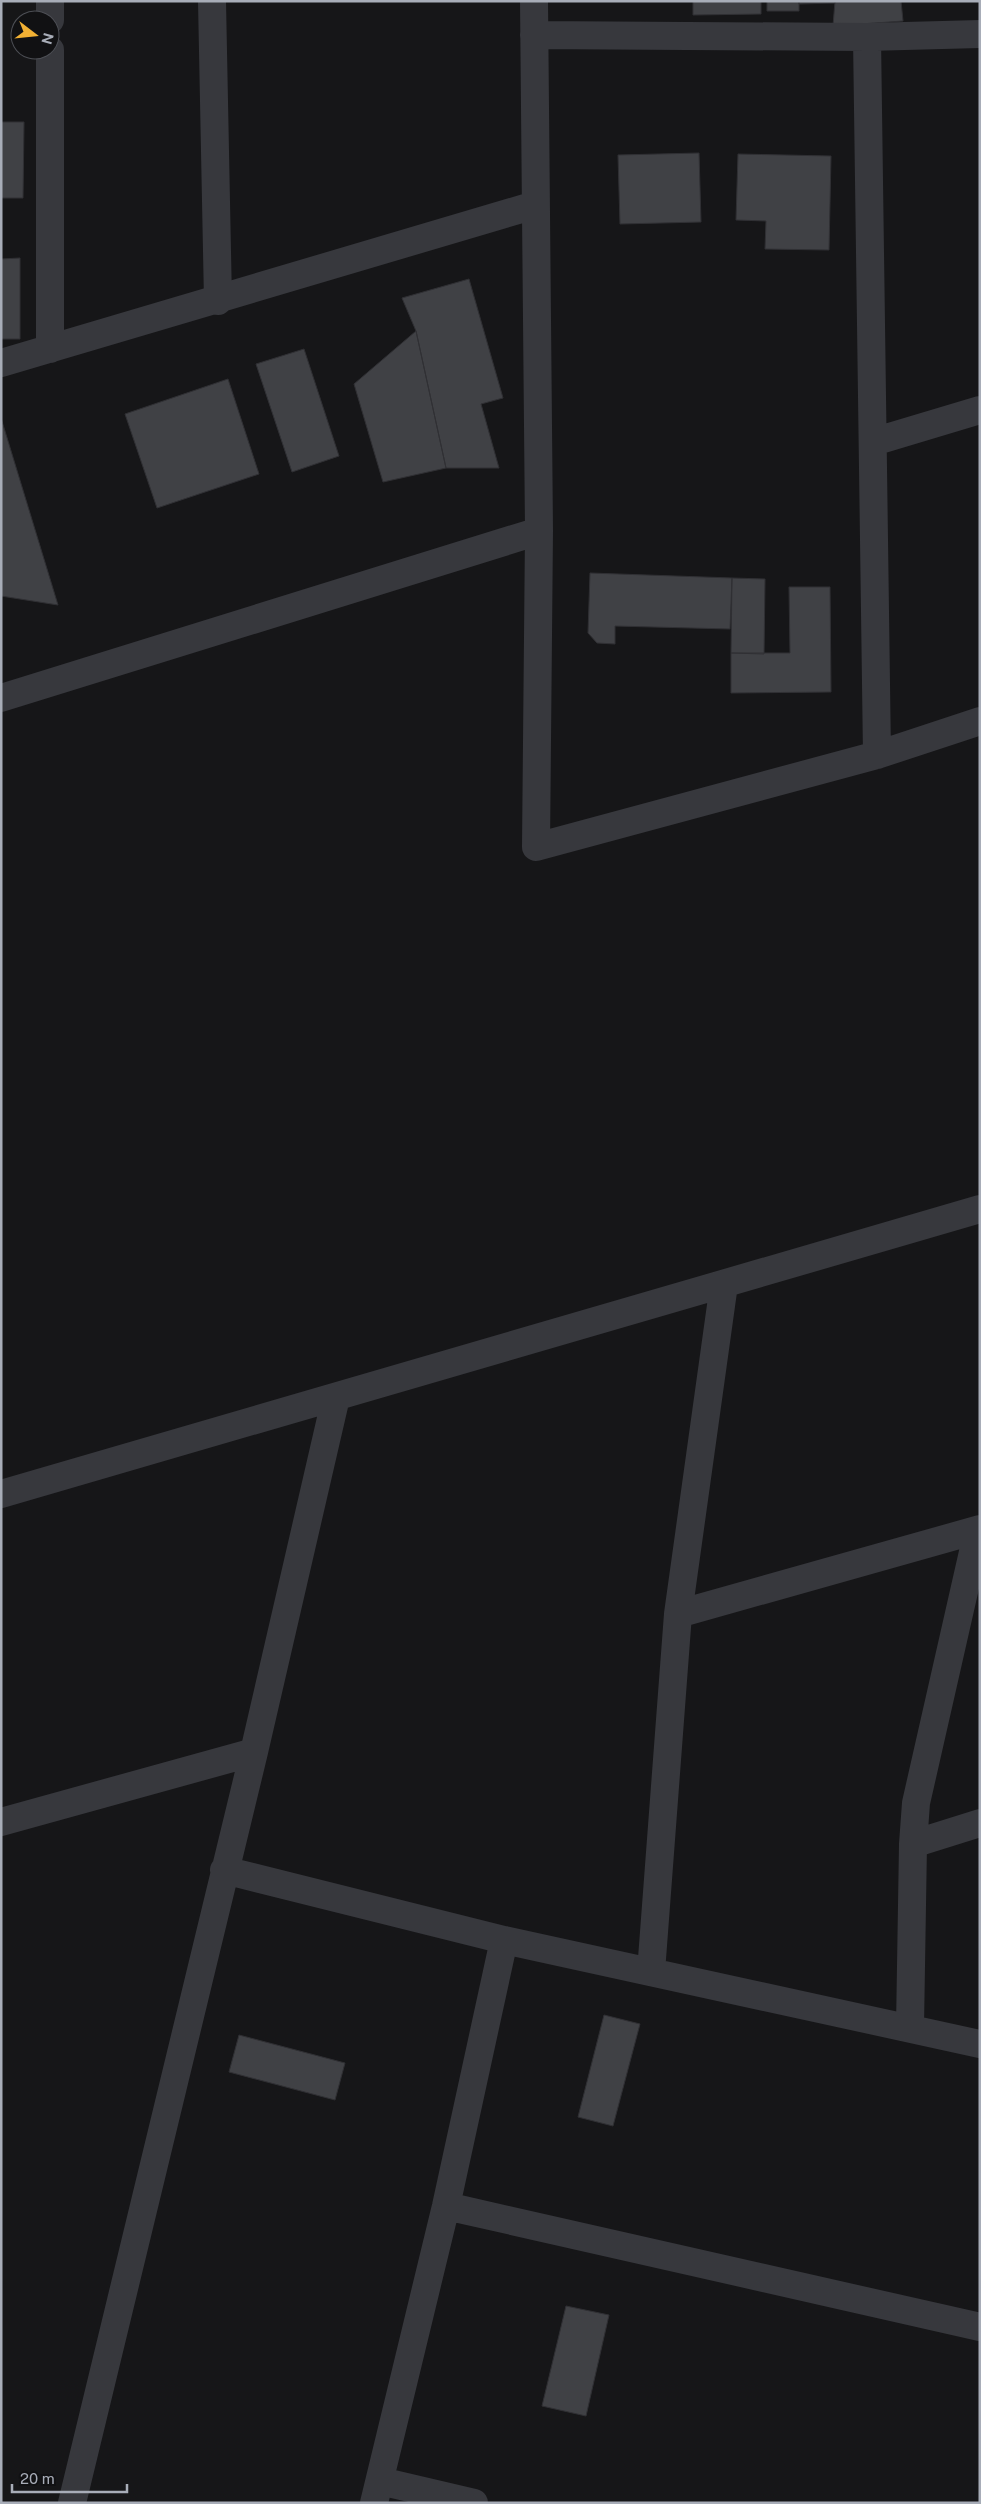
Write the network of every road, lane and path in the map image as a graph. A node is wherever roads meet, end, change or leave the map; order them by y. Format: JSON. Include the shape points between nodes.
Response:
{"nodes":[{"id":1,"x":212,"y":1,"type":"edge"},
{"id":2,"x":534,"y":1,"type":"edge"},
{"id":3,"x":980,"y":34,"type":"edge"},
{"id":4,"x":534,"y":35,"type":"junction"},
{"id":5,"x":867,"y":37,"type":"junction"},
{"id":6,"x":50,"y":60,"type":"edge"},
{"id":7,"x":534,"y":205,"type":"junction"},
{"id":8,"x":218,"y":301,"type":"junction"},
{"id":9,"x":50,"y":349,"type":"junction"},
{"id":10,"x":1,"y":363,"type":"edge"},
{"id":11,"x":980,"y":410,"type":"edge"},
{"id":12,"x":873,"y":442,"type":"junction"},
{"id":13,"x":539,"y":531,"type":"junction"},
{"id":14,"x":1,"y":698,"type":"edge"},
{"id":15,"x":980,"y":722,"type":"edge"},
{"id":16,"x":877,"y":755,"type":"junction"},
{"id":17,"x":980,"y":1209,"type":"edge"},
{"id":18,"x":724,"y":1284,"type":"junction"},
{"id":19,"x":336,"y":1397,"type":"junction"},
{"id":20,"x":1,"y":1494,"type":"edge"},
{"id":21,"x":979,"y":1529,"type":"edge"},
{"id":22,"x":678,"y":1614,"type":"junction"},
{"id":23,"x":254,"y":1752,"type":"junction"},
{"id":24,"x":1,"y":1822,"type":"edge"},
{"id":25,"x":980,"y":1823,"type":"edge"},
{"id":26,"x":913,"y":1844,"type":"junction"},
{"id":27,"x":224,"y":1870,"type":"junction"},
{"id":28,"x":504,"y":1940,"type":"junction"},
{"id":29,"x":651,"y":1972,"type":"junction"},
{"id":30,"x":910,"y":2027,"type":"junction"},
{"id":31,"x":980,"y":2044,"type":"edge"},
{"id":32,"x":446,"y":2206,"type":"junction"},
{"id":33,"x":980,"y":2326,"type":"edge"},
{"id":34,"x":377,"y":2492,"type":"edge"},
{"id":35,"x":72,"y":2503,"type":"edge"},
{"id":36,"x":474,"y":2503,"type":"edge"}],
"edges":[{"from":1,"to":8,"type":"street"},
{"from":2,"to":4,"type":"street"},
{"from":3,"to":5,"type":"street"},
{"from":4,"to":5,"type":"street"},
{"from":4,"to":7,"type":"street"},
{"from":5,"to":12,"type":"street"},
{"from":6,"to":9,"type":"street"},
{"from":7,"to":8,"type":"street"},
{"from":7,"to":13,"type":"street"},
{"from":8,"to":9,"type":"street"},
{"from":9,"to":10,"type":"street"},
{"from":11,"to":12,"type":"street"},
{"from":12,"to":16,"type":"street"},
{"from":13,"to":14,"type":"street"},
{"from":13,"to":16,"type":"street","via":[[536,847]]},
{"from":15,"to":16,"type":"street"},
{"from":17,"to":18,"type":"street"},
{"from":18,"to":19,"type":"street"},
{"from":18,"to":22,"type":"street"},
{"from":19,"to":20,"type":"street"},
{"from":19,"to":23,"type":"street"},
{"from":21,"to":22,"type":"street"},
{"from":21,"to":26,"type":"street","via":[[916,1803]]},
{"from":22,"to":29,"type":"street"},
{"from":23,"to":24,"type":"street"},
{"from":23,"to":27,"type":"street"},
{"from":25,"to":26,"type":"street"},
{"from":26,"to":30,"type":"street"},
{"from":27,"to":28,"type":"street"},
{"from":27,"to":35,"type":"street"},
{"from":28,"to":29,"type":"street"},
{"from":28,"to":32,"type":"street"},
{"from":29,"to":30,"type":"street"},
{"from":30,"to":31,"type":"street"},
{"from":32,"to":33,"type":"street"},
{"from":32,"to":34,"type":"street"},
{"from":34,"to":36,"type":"street"}]}
